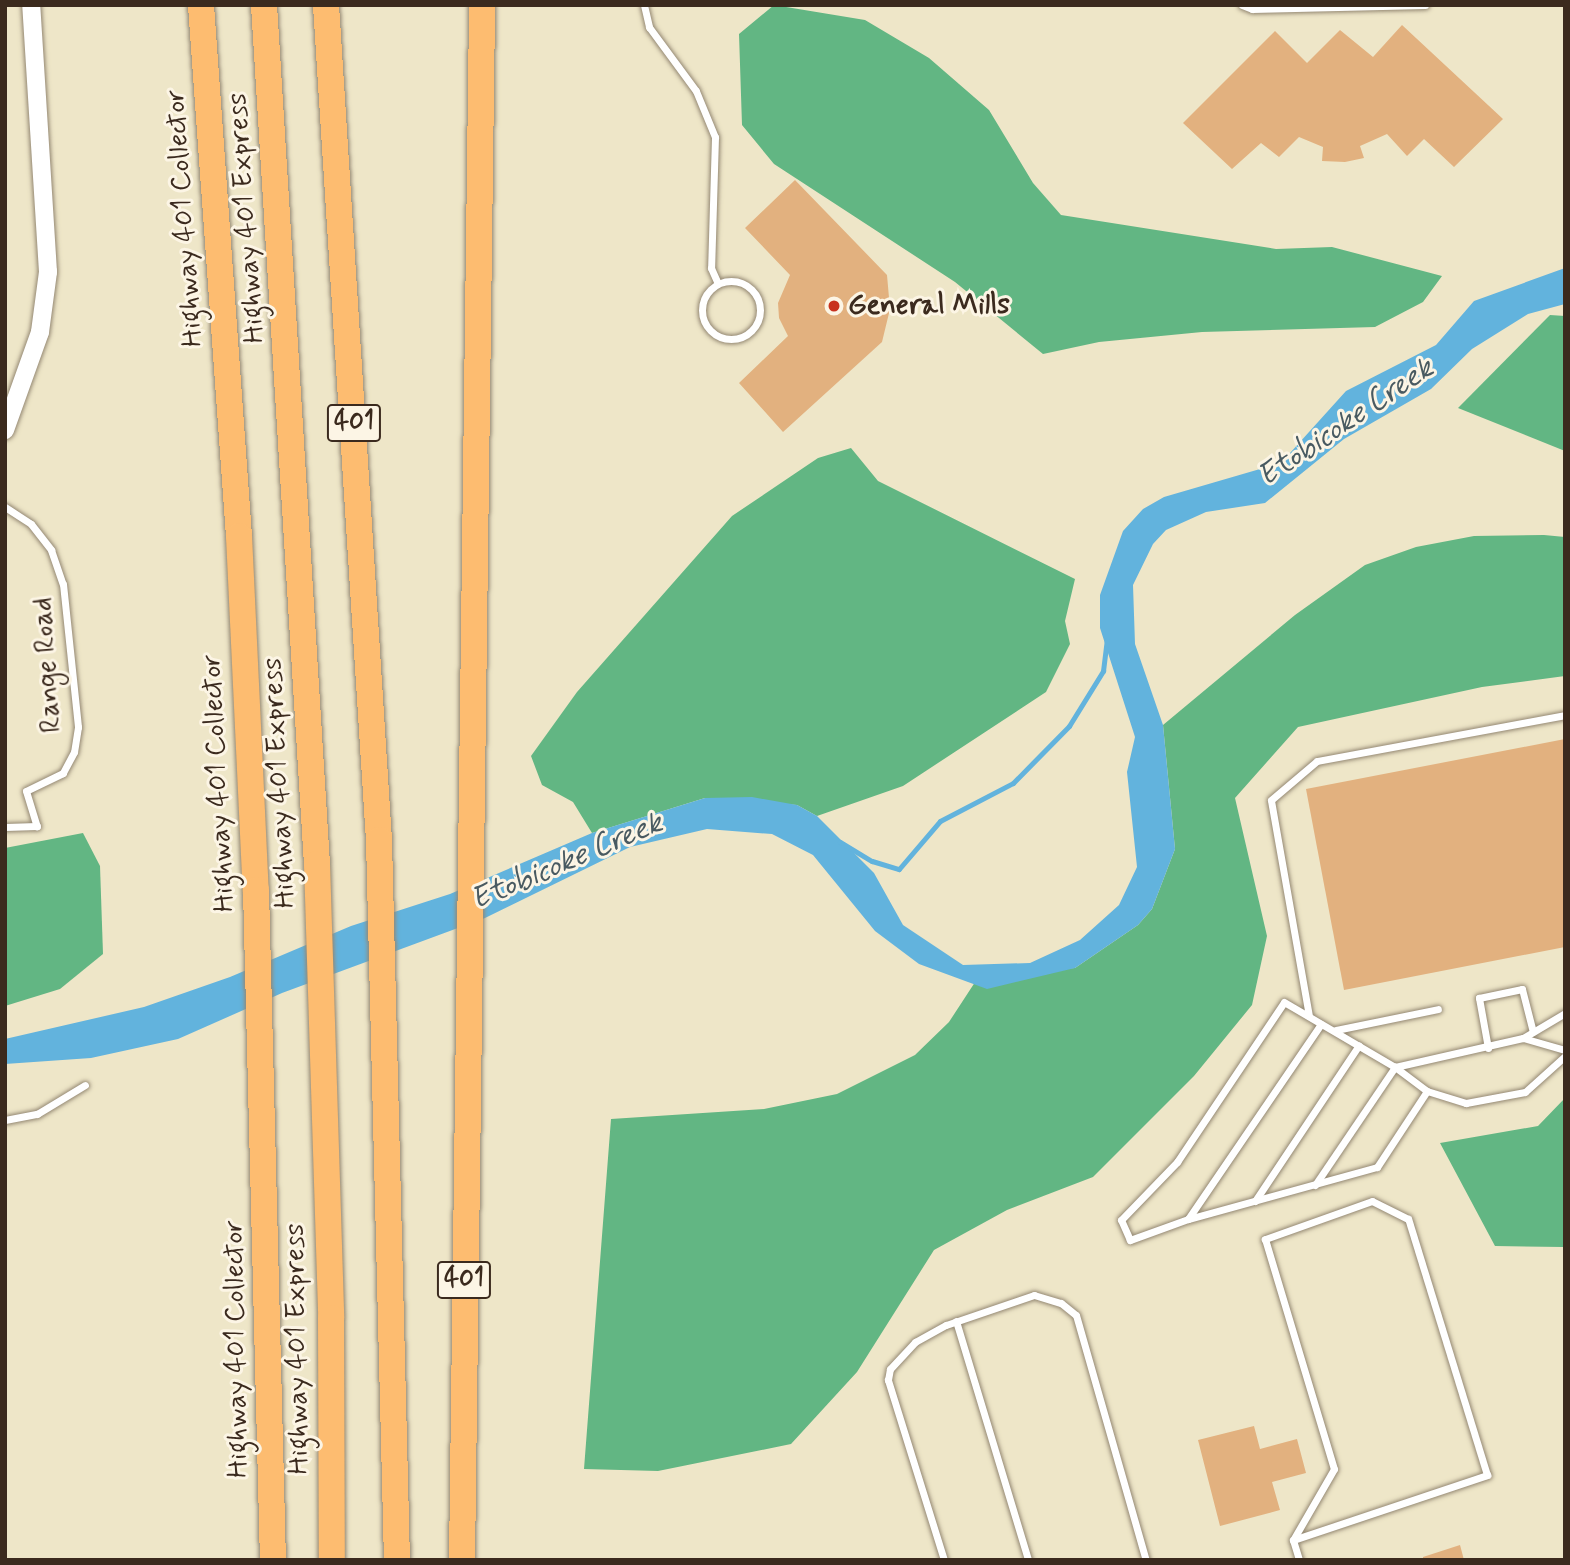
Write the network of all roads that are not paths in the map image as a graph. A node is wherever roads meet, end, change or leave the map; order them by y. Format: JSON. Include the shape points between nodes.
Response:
{"nodes":[{"id":1,"x":31,"y":5,"type":"edge"},
{"id":2,"x":201,"y":5,"type":"edge"},
{"id":3,"x":264,"y":5,"type":"edge"},
{"id":4,"x":326,"y":5,"type":"edge"},
{"id":5,"x":472,"y":5,"type":"edge"},
{"id":6,"x":482,"y":5,"type":"edge"},
{"id":7,"x":644,"y":5,"type":"edge"},
{"id":8,"x":1242,"y":5,"type":"edge"},
{"id":9,"x":1425,"y":5,"type":"edge"},
{"id":10,"x":479,"y":102,"type":"junction"},
{"id":11,"x":718,"y":284,"type":"junction"},
{"id":12,"x":5,"y":430,"type":"edge"},
{"id":13,"x":5,"y":506,"type":"edge"},
{"id":14,"x":1565,"y":715,"type":"edge"},
{"id":15,"x":5,"y":827,"type":"edge"},
{"id":16,"x":1438,"y":1009,"type":"dead end"},
{"id":17,"x":1565,"y":1013,"type":"edge"},
{"id":18,"x":1309,"y":1016,"type":"junction"},
{"id":19,"x":1321,"y":1024,"type":"junction"},
{"id":20,"x":1335,"y":1031,"type":"junction"},
{"id":21,"x":1533,"y":1032,"type":"junction"},
{"id":22,"x":1523,"y":1038,"type":"junction"},
{"id":23,"x":1359,"y":1045,"type":"junction"},
{"id":24,"x":1488,"y":1048,"type":"junction"},
{"id":25,"x":1565,"y":1050,"type":"edge"},
{"id":26,"x":1565,"y":1056,"type":"edge"},
{"id":27,"x":1395,"y":1067,"type":"junction"},
{"id":28,"x":85,"y":1085,"type":"dead end"},
{"id":29,"x":1427,"y":1091,"type":"junction"},
{"id":30,"x":5,"y":1120,"type":"edge"},
{"id":31,"x":1315,"y":1185,"type":"junction"},
{"id":32,"x":1255,"y":1201,"type":"junction"},
{"id":33,"x":1188,"y":1219,"type":"junction"},
{"id":34,"x":956,"y":1321,"type":"junction"},
{"id":35,"x":1293,"y":1540,"type":"junction"},
{"id":36,"x":273,"y":1560,"type":"edge"},
{"id":37,"x":332,"y":1560,"type":"edge"},
{"id":38,"x":397,"y":1560,"type":"edge"},
{"id":39,"x":461,"y":1560,"type":"edge"},
{"id":40,"x":944,"y":1560,"type":"edge"},
{"id":41,"x":1028,"y":1560,"type":"edge"},
{"id":42,"x":1146,"y":1560,"type":"edge"},
{"id":43,"x":1299,"y":1560,"type":"edge"}],
"edges":[{"from":1,"to":12,"type":"street","via":[[48,272],[40,332]]},
{"from":2,"to":36,"type":"highway","name":"Highway 401 Collector","via":[[239,536],[256,890]]},
{"from":3,"to":37,"type":"highway","name":"Highway 401 Express","number":"401","via":[[317,864],[331,1318]]},
{"from":4,"to":38,"type":"highway","number":"401","via":[[379,840]]},
{"from":5,"to":10,"type":"highway"},
{"from":6,"to":10,"type":"highway"},
{"from":7,"to":11,"type":"lane","via":[[649,27],[689,77],[714,134],[717,162],[711,268]]},
{"from":8,"to":9,"type":"lane","via":[[1252,9]]},
{"from":10,"to":39,"type":"highway","number":"401"},
{"from":11,"to":11,"type":"lane","via":[[705,298],[707,325],[721,337],[740,337],[759,317],[758,299],[737,281]]},
{"from":13,"to":15,"type":"lane","name":"Range Road","via":[[31,524],[51,550],[64,584],[78,727],[74,752],[63,773],[26,791],[37,826]]},
{"from":14,"to":18,"type":"lane","via":[[1317,761],[1271,800]]},
{"from":16,"to":20,"type":"lane"},
{"from":17,"to":21,"type":"lane"},
{"from":18,"to":19,"type":"lane"},
{"from":18,"to":33,"type":"lane","via":[[1284,1002],[1177,1162],[1121,1220],[1130,1240]]},
{"from":19,"to":20,"type":"lane"},
{"from":19,"to":33,"type":"lane"},
{"from":20,"to":23,"type":"lane"},
{"from":21,"to":22,"type":"lane"},
{"from":21,"to":24,"type":"lane","via":[[1522,989],[1479,998]]},
{"from":22,"to":24,"type":"lane"},
{"from":22,"to":25,"type":"lane"},
{"from":23,"to":27,"type":"lane"},
{"from":23,"to":32,"type":"lane"},
{"from":24,"to":27,"type":"lane"},
{"from":26,"to":29,"type":"lane","via":[[1525,1092],[1466,1103]]},
{"from":27,"to":29,"type":"lane"},
{"from":27,"to":31,"type":"lane"},
{"from":28,"to":30,"type":"lane","via":[[37,1114]]},
{"from":29,"to":31,"type":"lane","via":[[1377,1167]]},
{"from":31,"to":32,"type":"lane"},
{"from":32,"to":33,"type":"lane"},
{"from":34,"to":40,"type":"lane","via":[[897,1358],[888,1380]]},
{"from":34,"to":41,"type":"lane"},
{"from":34,"to":42,"type":"lane","via":[[1034,1295],[1061,1303],[1076,1315]]},
{"from":35,"to":35,"type":"lane","via":[[1488,1475],[1408,1219],[1372,1201],[1265,1239],[1334,1469]]},
{"from":35,"to":43,"type":"lane"}]}
